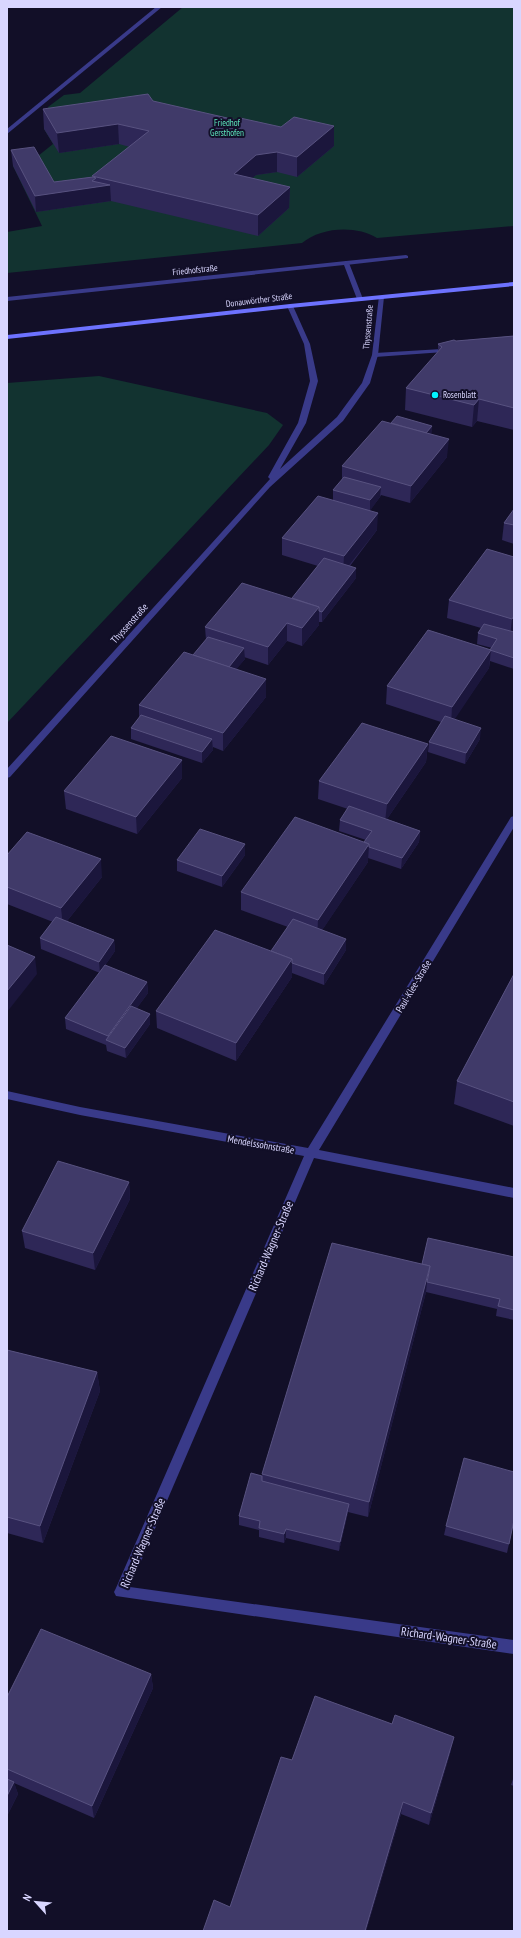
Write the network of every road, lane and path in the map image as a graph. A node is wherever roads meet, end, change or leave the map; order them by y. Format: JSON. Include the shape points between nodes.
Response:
{"nodes":[{"id":1,"x":159,"y":7,"type":"edge"},
{"id":2,"x":7,"y":132,"type":"edge"},
{"id":3,"x":406,"y":257,"type":"dead end"},
{"id":4,"x":346,"y":263,"type":"junction"},
{"id":5,"x":514,"y":284,"type":"edge"},
{"id":6,"x":381,"y":297,"type":"junction"},
{"id":7,"x":7,"y":299,"type":"edge"},
{"id":8,"x":360,"y":299,"type":"junction"},
{"id":9,"x":290,"y":306,"type":"junction"},
{"id":10,"x":7,"y":337,"type":"edge"},
{"id":11,"x":442,"y":351,"type":"edge"},
{"id":12,"x":375,"y":355,"type":"junction"},
{"id":13,"x":267,"y":485,"type":"junction"},
{"id":14,"x":7,"y":775,"type":"edge"},
{"id":15,"x":514,"y":819,"type":"edge"},
{"id":16,"x":7,"y":1095,"type":"edge"},
{"id":17,"x":311,"y":1153,"type":"junction"},
{"id":18,"x":514,"y":1193,"type":"edge"},
{"id":19,"x":514,"y":1647,"type":"edge"}],
"edges":[{"from":1,"to":2,"type":"street"},
{"from":3,"to":4,"type":"street","name":"Friedhofstraße"},
{"from":4,"to":7,"type":"street","name":"Friedhofstraße"},
{"from":4,"to":8,"type":"street"},
{"from":5,"to":6,"type":"main road","name":"Donauwörther Straße"},
{"from":6,"to":8,"type":"main road","name":"Donauwörther Straße"},
{"from":6,"to":12,"type":"street","name":"Thyssenstraße"},
{"from":8,"to":9,"type":"main road","name":"Donauwörther Straße"},
{"from":9,"to":10,"type":"main road","name":"Donauwörther Straße"},
{"from":9,"to":13,"type":"street","name":"Thyssenstraße","via":[[307,344],[314,381],[302,423]]},
{"from":11,"to":12,"type":"street"},
{"from":12,"to":13,"type":"street","name":"Thyssenstraße","via":[[366,383],[340,419]]},
{"from":13,"to":14,"type":"street","name":"Thyssenstraße"},
{"from":15,"to":17,"type":"street","name":"Paul-Klee-Straße"},
{"from":16,"to":17,"type":"street","name":"Mendelssohnstraße","via":[[80,1111]]},
{"from":17,"to":18,"type":"street","name":"Mendelssohnstraße"},
{"from":17,"to":19,"type":"street","name":"Richard-Wagner-Straße","via":[[121,1592]]}]}
